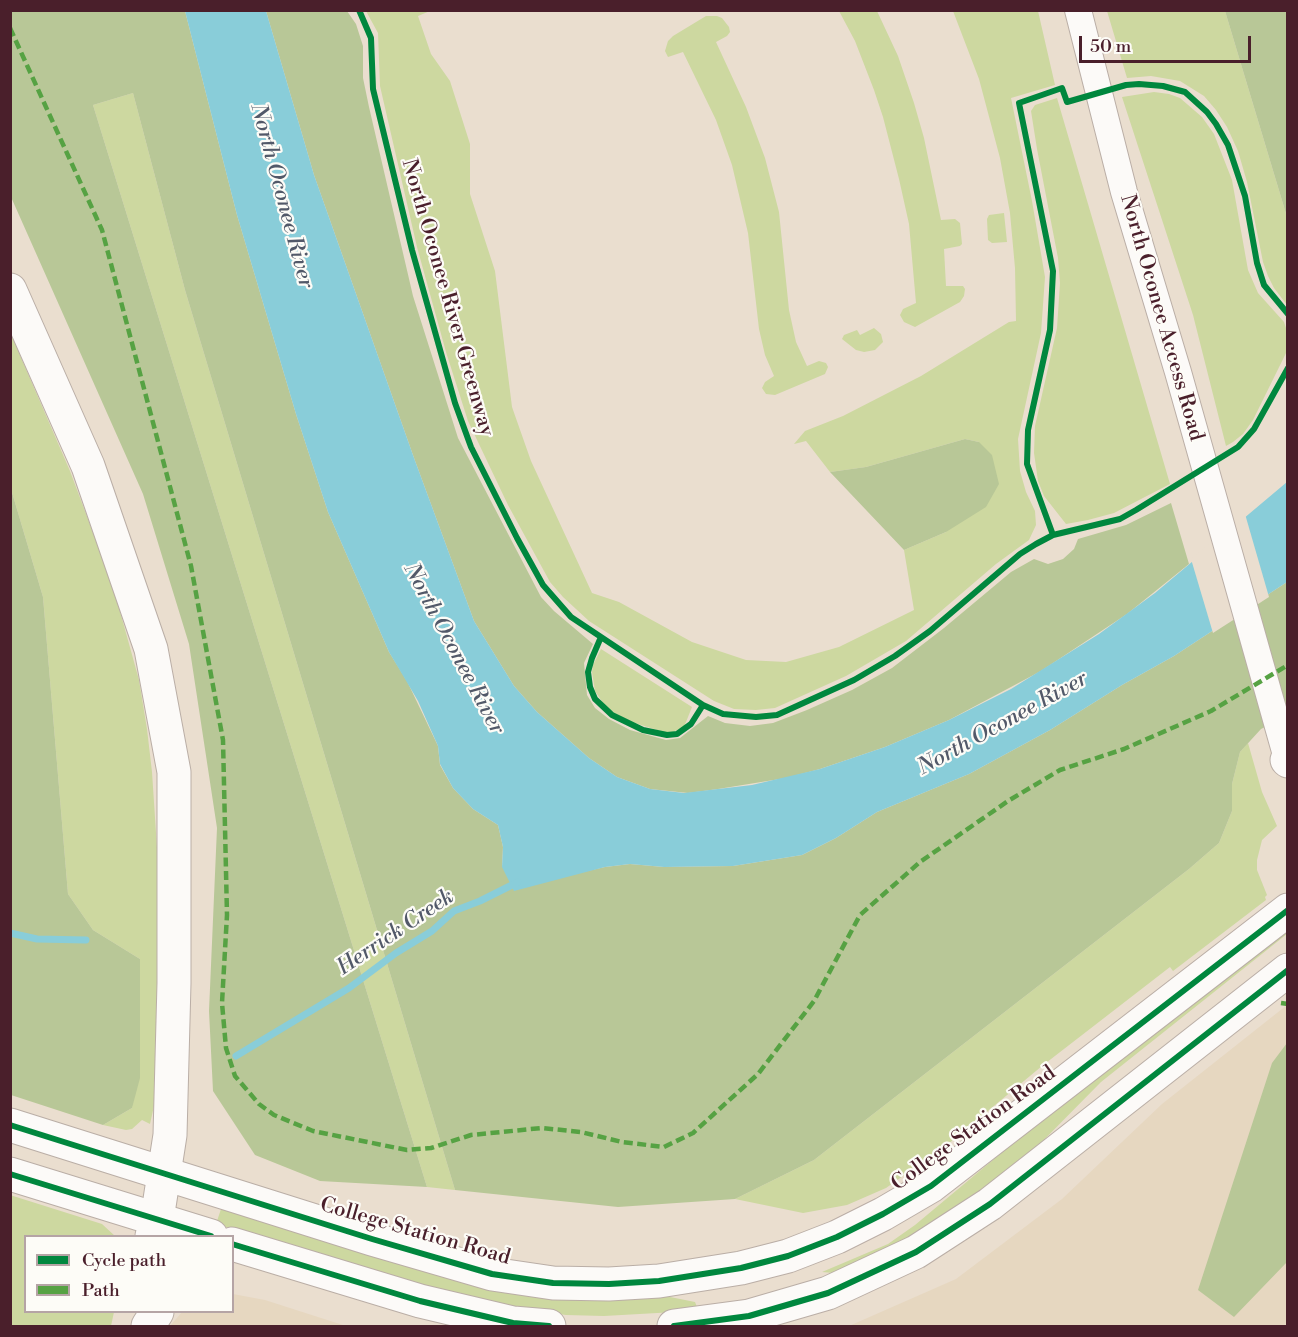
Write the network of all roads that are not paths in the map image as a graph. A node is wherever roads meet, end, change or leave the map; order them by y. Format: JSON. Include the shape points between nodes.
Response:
{"nodes":[{"id":1,"x":1078,"y":10,"type":"edge"},
{"id":2,"x":10,"y":290,"type":"edge"},
{"id":3,"x":1287,"y":761,"type":"edge"},
{"id":4,"x":1287,"y":910,"type":"edge"},
{"id":5,"x":1287,"y":970,"type":"edge"},
{"id":6,"x":10,"y":1125,"type":"edge"},
{"id":7,"x":164,"y":1172,"type":"junction"},
{"id":8,"x":10,"y":1174,"type":"edge"},
{"id":9,"x":154,"y":1228,"type":"edge"},
{"id":10,"x":204,"y":1235,"type":"edge"},
{"id":11,"x":234,"y":1245,"type":"edge"},
{"id":12,"x":741,"y":1268,"type":"junction"},
{"id":13,"x":842,"y":1287,"type":"junction"},
{"id":14,"x":156,"y":1313,"type":"edge"},
{"id":15,"x":750,"y":1321,"type":"edge"},
{"id":16,"x":148,"y":1326,"type":"edge"},
{"id":17,"x":549,"y":1326,"type":"edge"},
{"id":18,"x":674,"y":1326,"type":"edge"},
{"id":19,"x":801,"y":1326,"type":"edge"}],
"edges":[{"from":1,"to":3,"type":"street","name":"North Oconee Access Road","via":[[1124,192]]},
{"from":2,"to":7,"type":"main road","via":[[88,466],[151,649],[174,772],[174,983],[170,1135]]},
{"from":4,"to":12,"type":"main road","name":"College Station Road","via":[[931,1186],[837,1238]]},
{"from":5,"to":13,"type":"main road","via":[[990,1204],[916,1252]]},
{"from":6,"to":7,"type":"main road","name":"College Station Road"},
{"from":7,"to":9,"type":"main road"},
{"from":7,"to":12,"type":"main road","name":"College Station Road","via":[[492,1274],[609,1284],[659,1281]]},
{"from":8,"to":9,"type":"main road"},
{"from":9,"to":10,"type":"main road"},
{"from":11,"to":17,"type":"main road","via":[[420,1301],[513,1323]]},
{"from":12,"to":15,"type":"main road"},
{"from":13,"to":15,"type":"main road"},
{"from":13,"to":19,"type":"main road"},
{"from":14,"to":16,"type":"main road"},
{"from":15,"to":18,"type":"main road"}]}
